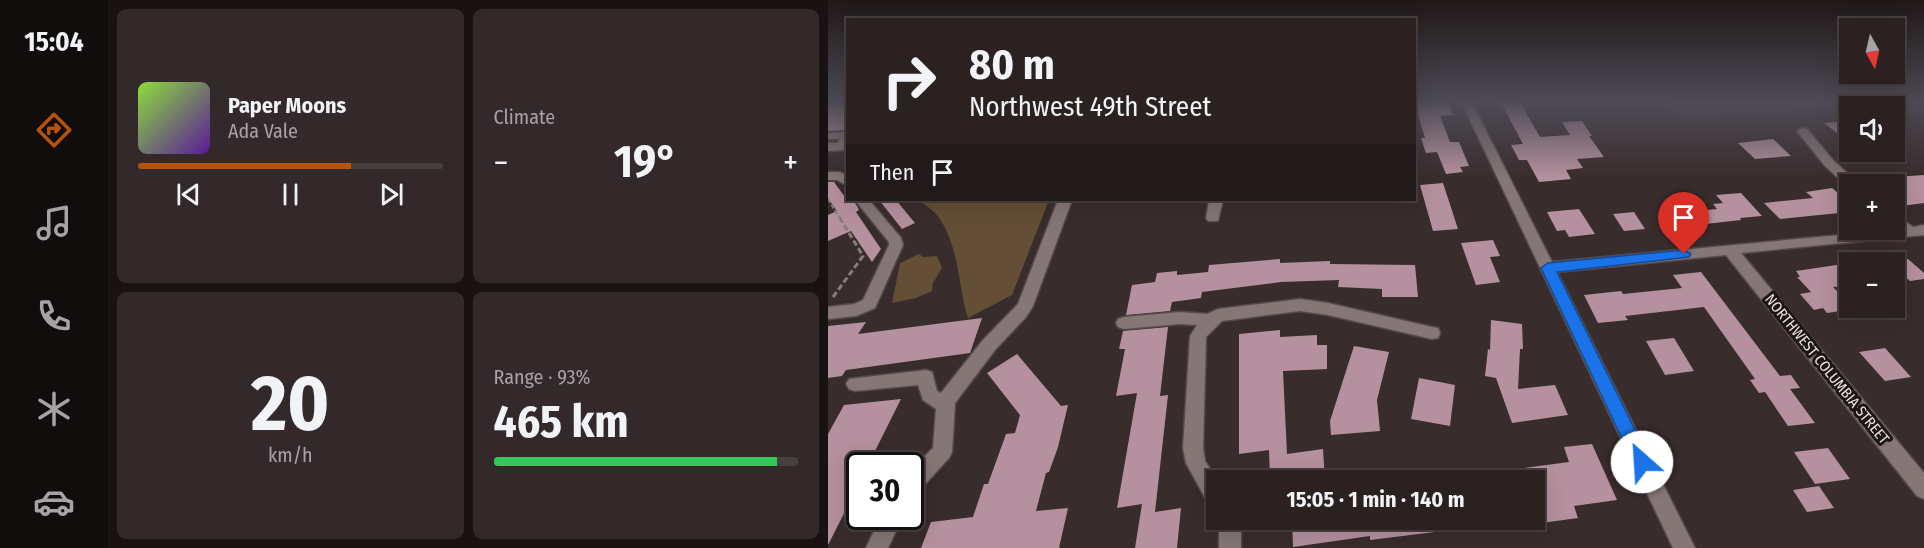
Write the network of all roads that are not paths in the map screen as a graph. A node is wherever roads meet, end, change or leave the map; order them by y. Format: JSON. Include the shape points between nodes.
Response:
{"nodes":[{"id":1,"x":1479,"y":127,"type":"edge"},
{"id":2,"x":1803,"y":130,"type":"dead end"},
{"id":3,"x":846,"y":135,"type":"edge"},
{"id":4,"x":828,"y":136,"type":"edge"},
{"id":5,"x":846,"y":140,"type":"edge"},
{"id":6,"x":828,"y":147,"type":"edge"},
{"id":7,"x":1842,"y":174,"type":"edge"},
{"id":8,"x":828,"y":176,"type":"edge"},
{"id":9,"x":846,"y":180,"type":"edge"},
{"id":10,"x":863,"y":201,"type":"edge"},
{"id":11,"x":1216,"y":201,"type":"edge"},
{"id":12,"x":1062,"y":205,"type":"edge"},
{"id":13,"x":1213,"y":218,"type":"dead end"},
{"id":14,"x":1917,"y":230,"type":"edge"},
{"id":15,"x":1730,"y":250,"type":"junction"},
{"id":16,"x":1548,"y":268,"type":"junction"},
{"id":17,"x":828,"y":313,"type":"edge"},
{"id":18,"x":1210,"y":320,"type":"junction"},
{"id":19,"x":1124,"y":323,"type":"dead end"},
{"id":20,"x":1432,"y":333,"type":"dead end"},
{"id":21,"x":855,"y":384,"type":"dead end"},
{"id":22,"x":946,"y":401,"type":"junction"},
{"id":23,"x":924,"y":471,"type":"edge"},
{"id":24,"x":1206,"y":480,"type":"edge"},
{"id":25,"x":1924,"y":489,"type":"edge"},
{"id":26,"x":885,"y":530,"type":"edge"},
{"id":27,"x":1230,"y":530,"type":"edge"},
{"id":28,"x":877,"y":548,"type":"edge"},
{"id":29,"x":1230,"y":548,"type":"edge"},
{"id":30,"x":1684,"y":548,"type":"edge"}],
"edges":[{"from":1,"to":16,"type":"street"},
{"from":2,"to":7,"type":"street"},
{"from":3,"to":4,"type":"street"},
{"from":5,"to":6,"type":"street","via":[[840,147]]},
{"from":8,"to":9,"type":"street"},
{"from":10,"to":17,"type":"street","via":[[896,245],[869,304],[856,310]]},
{"from":11,"to":13,"type":"street"},
{"from":12,"to":22,"type":"street","via":[[1020,313],[989,345]]},
{"from":14,"to":15,"type":"street"},
{"from":15,"to":16,"type":"street"},
{"from":15,"to":25,"type":"street","name":"NORTHWEST COLUMBIA STREET"},
{"from":16,"to":30,"type":"street"},
{"from":18,"to":19,"type":"street","via":[[1180,318]]},
{"from":18,"to":20,"type":"street","via":[[1233,312],[1299,305]]},
{"from":18,"to":24,"type":"street","via":[[1198,336],[1193,448]]},
{"from":21,"to":22,"type":"street","via":[[926,377],[929,395],[936,401]]},
{"from":22,"to":23,"type":"street","via":[[942,452]]},
{"from":26,"to":28,"type":"street"},
{"from":27,"to":29,"type":"street"}]}
